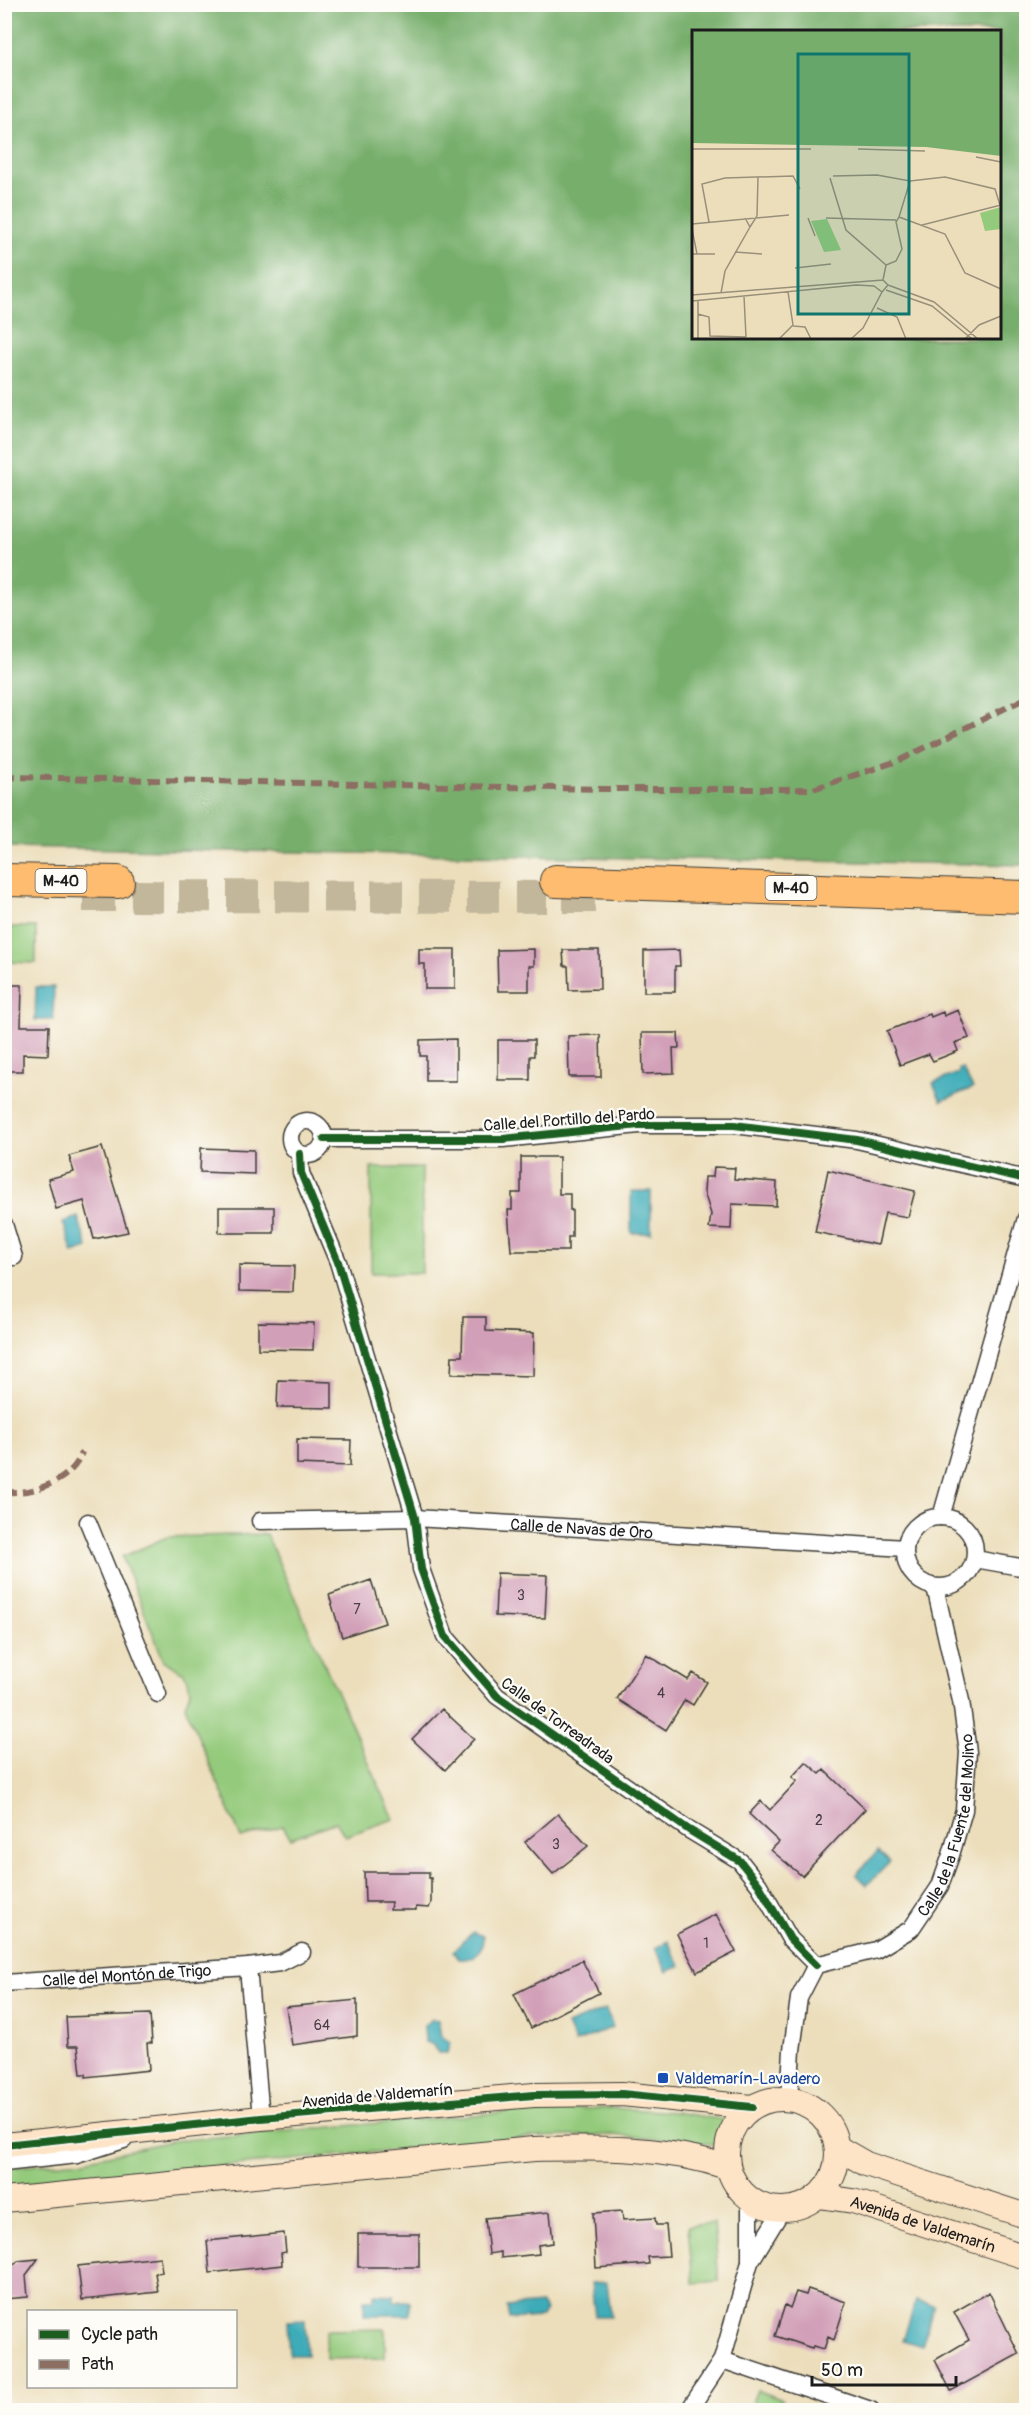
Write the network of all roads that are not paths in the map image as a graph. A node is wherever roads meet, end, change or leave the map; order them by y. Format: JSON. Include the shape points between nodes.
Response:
{"nodes":[{"id":1,"x":4,"y":880,"type":"edge"},
{"id":2,"x":556,"y":881,"type":"dead end"},
{"id":3,"x":118,"y":882,"type":"dead end"},
{"id":4,"x":1026,"y":897,"type":"edge"},
{"id":5,"x":324,"y":1139,"type":"junction"},
{"id":6,"x":300,"y":1154,"type":"junction"},
{"id":7,"x":1026,"y":1179,"type":"edge"},
{"id":8,"x":1026,"y":1218,"type":"edge"},
{"id":9,"x":4,"y":1224,"type":"edge"},
{"id":10,"x":14,"y":1257,"type":"dead end"},
{"id":11,"x":941,"y":1517,"type":"junction"},
{"id":12,"x":415,"y":1518,"type":"junction"},
{"id":13,"x":260,"y":1521,"type":"dead end"},
{"id":14,"x":88,"y":1522,"type":"dead end"},
{"id":15,"x":905,"y":1548,"type":"junction"},
{"id":16,"x":975,"y":1558,"type":"junction"},
{"id":17,"x":1026,"y":1568,"type":"edge"},
{"id":18,"x":935,"y":1587,"type":"junction"},
{"id":19,"x":158,"y":1694,"type":"dead end"},
{"id":20,"x":302,"y":1952,"type":"dead end"},
{"id":21,"x":816,"y":1965,"type":"junction"},
{"id":22,"x":248,"y":1967,"type":"junction"},
{"id":23,"x":4,"y":1983,"type":"edge"},
{"id":24,"x":789,"y":2098,"type":"junction"},
{"id":25,"x":752,"y":2107,"type":"junction"},
{"id":26,"x":261,"y":2118,"type":"junction"},
{"id":27,"x":162,"y":2128,"type":"junction"},
{"id":28,"x":4,"y":2145,"type":"edge"},
{"id":29,"x":838,"y":2148,"type":"junction"},
{"id":30,"x":4,"y":2163,"type":"edge"},
{"id":31,"x":727,"y":2167,"type":"junction"},
{"id":32,"x":819,"y":2196,"type":"junction"},
{"id":33,"x":4,"y":2200,"type":"edge"},
{"id":34,"x":750,"y":2200,"type":"junction"},
{"id":35,"x":782,"y":2210,"type":"junction"},
{"id":36,"x":1026,"y":2216,"type":"edge"},
{"id":37,"x":1026,"y":2257,"type":"edge"},
{"id":38,"x":750,"y":2262,"type":"junction"},
{"id":39,"x":722,"y":2360,"type":"junction"},
{"id":40,"x":689,"y":2410,"type":"edge"},
{"id":41,"x":871,"y":2410,"type":"edge"}],
"edges":[{"from":1,"to":3,"type":"highway","number":"M-40"},
{"from":2,"to":4,"type":"highway","number":"M-40"},
{"from":5,"to":6,"type":"street","via":[[316,1153]]},
{"from":5,"to":6,"type":"street","via":[[317,1124],[306,1121],[296,1125],[290,1141]]},
{"from":5,"to":7,"type":"street","name":"Calle del Portillo del Pardo","via":[[503,1139],[639,1125],[734,1125],[857,1140]]},
{"from":6,"to":12,"type":"street","name":"Calle de Torreadrada","via":[[301,1173],[338,1262]]},
{"from":8,"to":11,"type":"street"},
{"from":9,"to":10,"type":"street"},
{"from":11,"to":15,"type":"street","via":[[921,1522],[913,1529]]},
{"from":11,"to":16,"type":"street","via":[[953,1519],[971,1535]]},
{"from":12,"to":13,"type":"street","name":"Calle de Navas de Oro"},
{"from":12,"to":15,"type":"street","name":"Calle de Navas de Oro"},
{"from":12,"to":21,"type":"street","name":"Calle de Torreadrada","via":[[421,1569],[445,1636],[497,1696],[689,1830],[740,1861],[759,1885],[790,1939]]},
{"from":14,"to":19,"type":"street"},
{"from":15,"to":18,"type":"street","via":[[910,1571],[918,1580]]},
{"from":16,"to":17,"type":"street"},
{"from":16,"to":18,"type":"street","via":[[963,1580],[952,1586]]},
{"from":18,"to":21,"type":"street","name":"Calle de la Fuente del Molino","via":[[961,1701],[968,1752],[964,1810],[951,1855],[940,1887],[911,1929],[876,1950]]},
{"from":20,"to":22,"type":"street","name":"Calle del Montón de Trigo","via":[[280,1963]]},
{"from":21,"to":24,"type":"street","via":[[799,1998]]},
{"from":22,"to":23,"type":"street","name":"Calle del Montón de Trigo"},
{"from":22,"to":26,"type":"street"},
{"from":24,"to":25,"type":"street"},
{"from":24,"to":29,"type":"street","via":[[806,2103],[823,2116]]},
{"from":25,"to":26,"type":"street","name":"Avenida de Valdemarín","via":[[622,2094],[534,2095]]},
{"from":25,"to":31,"type":"street","via":[[732,2129],[727,2144]]},
{"from":26,"to":27,"type":"street","name":"Avenida de Valdemarín"},
{"from":27,"to":28,"type":"street","name":"Avenida de Valdemarín"},
{"from":27,"to":30,"type":"street","name":"Avenida de Valdemarín","via":[[77,2155]]},
{"from":29,"to":32,"type":"street","via":[[834,2176]]},
{"from":29,"to":36,"type":"street","via":[[866,2164]]},
{"from":31,"to":33,"type":"street","via":[[691,2156],[622,2147],[534,2148]]},
{"from":31,"to":34,"type":"street","via":[[737,2188]]},
{"from":32,"to":35,"type":"street","via":[[802,2206]]},
{"from":32,"to":37,"type":"street","name":"Avenida de Valdemarín","via":[[853,2201]]},
{"from":34,"to":35,"type":"street"},
{"from":34,"to":38,"type":"street"},
{"from":35,"to":38,"type":"street"},
{"from":38,"to":39,"type":"street"},
{"from":39,"to":40,"type":"street"},
{"from":39,"to":41,"type":"street"}]}
